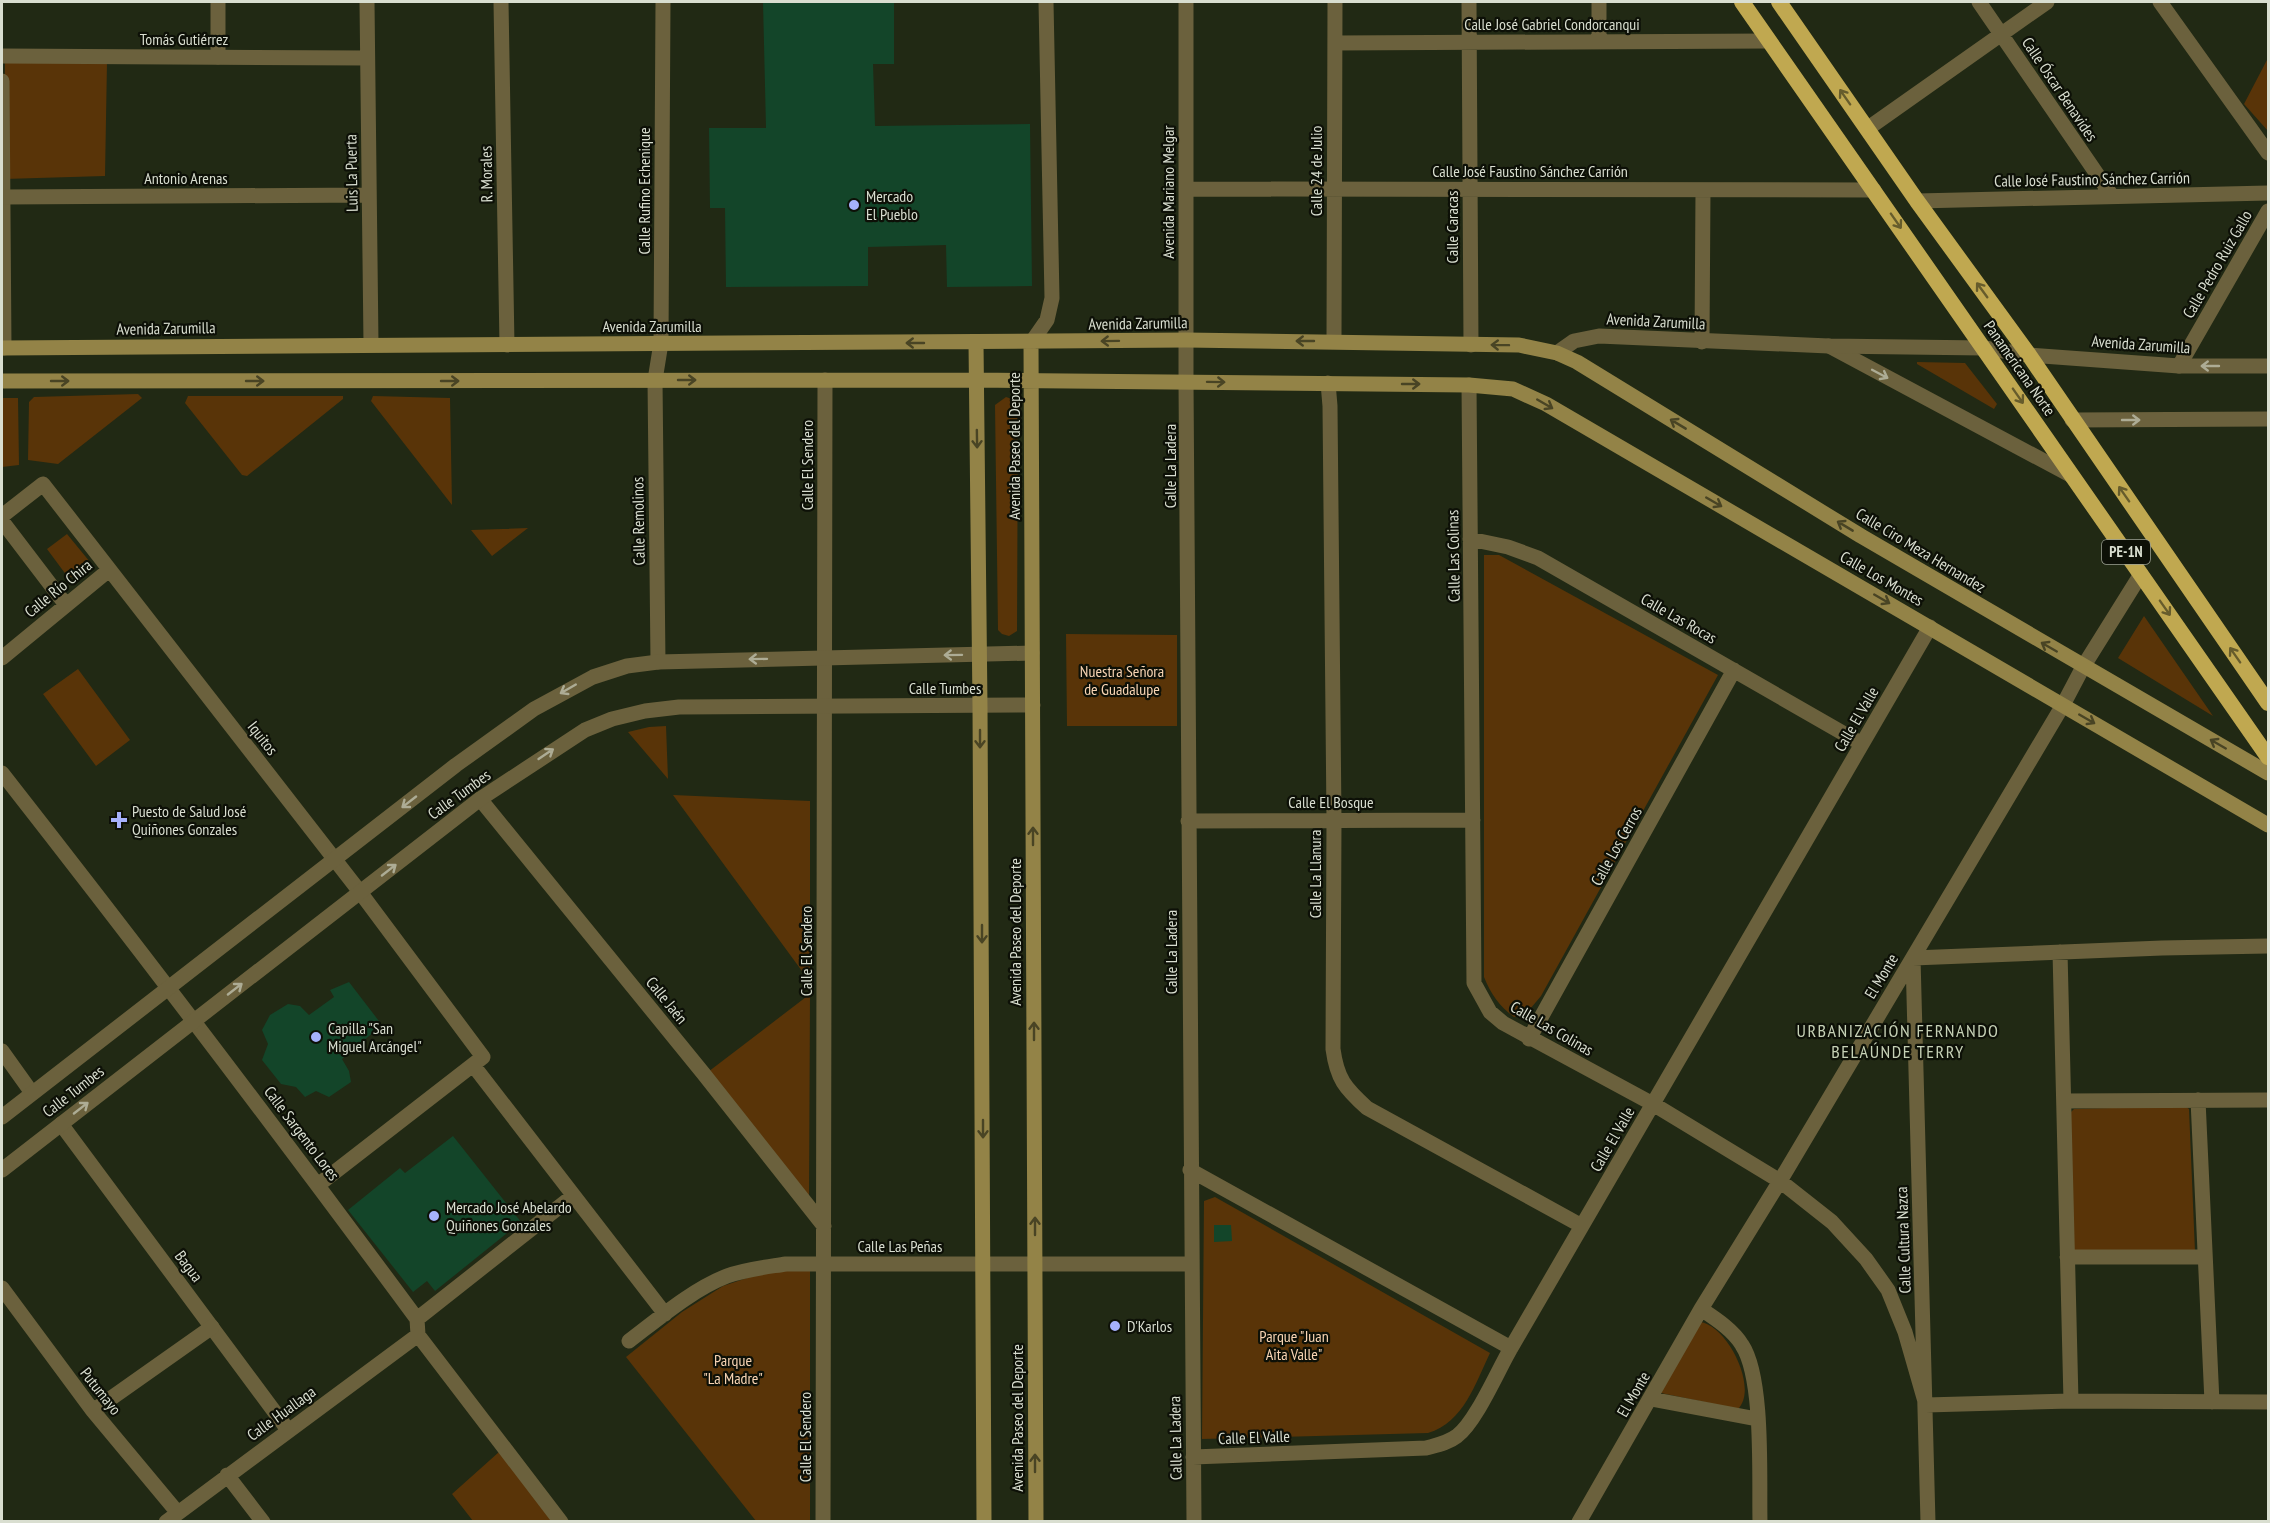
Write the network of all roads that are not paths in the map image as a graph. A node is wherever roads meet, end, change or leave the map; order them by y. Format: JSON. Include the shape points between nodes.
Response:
{"nodes":[{"id":1,"x":218,"y":2,"type":"edge"},
{"id":2,"x":367,"y":2,"type":"edge"},
{"id":3,"x":501,"y":2,"type":"edge"},
{"id":4,"x":663,"y":2,"type":"edge"},
{"id":5,"x":1046,"y":2,"type":"edge"},
{"id":6,"x":1186,"y":2,"type":"edge"},
{"id":7,"x":1335,"y":2,"type":"edge"},
{"id":8,"x":1469,"y":2,"type":"edge"},
{"id":9,"x":1599,"y":2,"type":"edge"},
{"id":10,"x":1742,"y":2,"type":"edge"},
{"id":11,"x":1779,"y":2,"type":"edge"},
{"id":12,"x":1979,"y":2,"type":"edge"},
{"id":13,"x":2047,"y":2,"type":"edge"},
{"id":14,"x":2160,"y":2,"type":"edge"},
{"id":15,"x":2001,"y":34,"type":"junction"},
{"id":16,"x":1769,"y":41,"type":"junction"},
{"id":17,"x":1470,"y":42,"type":"junction"},
{"id":18,"x":1599,"y":42,"type":"junction"},
{"id":19,"x":1335,"y":43,"type":"junction"},
{"id":20,"x":2,"y":56,"type":"edge"},
{"id":21,"x":218,"y":57,"type":"junction"},
{"id":22,"x":367,"y":58,"type":"junction"},
{"id":23,"x":2,"y":81,"type":"edge"},
{"id":24,"x":1867,"y":129,"type":"junction"},
{"id":25,"x":2268,"y":153,"type":"edge"},
{"id":26,"x":1186,"y":189,"type":"junction"},
{"id":27,"x":1333,"y":189,"type":"junction"},
{"id":28,"x":1470,"y":189,"type":"junction"},
{"id":29,"x":1703,"y":190,"type":"junction"},
{"id":30,"x":1874,"y":190,"type":"junction"},
{"id":31,"x":2268,"y":192,"type":"edge"},
{"id":32,"x":369,"y":195,"type":"junction"},
{"id":33,"x":2112,"y":196,"type":"junction"},
{"id":34,"x":3,"y":197,"type":"junction"},
{"id":35,"x":1917,"y":201,"type":"junction"},
{"id":36,"x":2268,"y":210,"type":"edge"},
{"id":37,"x":1186,"y":340,"type":"junction"},
{"id":38,"x":1334,"y":341,"type":"junction"},
{"id":39,"x":1702,"y":342,"type":"junction"},
{"id":40,"x":662,"y":343,"type":"junction"},
{"id":41,"x":976,"y":343,"type":"junction"},
{"id":42,"x":1031,"y":343,"type":"junction"},
{"id":43,"x":371,"y":344,"type":"junction"},
{"id":44,"x":507,"y":345,"type":"junction"},
{"id":45,"x":1471,"y":345,"type":"junction"},
{"id":46,"x":1828,"y":346,"type":"junction"},
{"id":47,"x":3,"y":348,"type":"edge"},
{"id":48,"x":1984,"y":348,"type":"junction"},
{"id":49,"x":1557,"y":353,"type":"junction"},
{"id":50,"x":2029,"y":355,"type":"junction"},
{"id":51,"x":2179,"y":366,"type":"junction"},
{"id":52,"x":2268,"y":366,"type":"edge"},
{"id":53,"x":655,"y":380,"type":"junction"},
{"id":54,"x":825,"y":380,"type":"junction"},
{"id":55,"x":977,"y":380,"type":"junction"},
{"id":56,"x":2,"y":381,"type":"edge"},
{"id":57,"x":1032,"y":381,"type":"junction"},
{"id":58,"x":1186,"y":382,"type":"junction"},
{"id":59,"x":1328,"y":383,"type":"junction"},
{"id":60,"x":1469,"y":385,"type":"junction"},
{"id":61,"x":2268,"y":419,"type":"edge"},
{"id":62,"x":2072,"y":420,"type":"junction"},
{"id":63,"x":2074,"y":477,"type":"junction"},
{"id":64,"x":2,"y":519,"type":"edge"},
{"id":65,"x":1470,"y":539,"type":"junction"},
{"id":66,"x":109,"y":570,"type":"junction"},
{"id":67,"x":2141,"y":574,"type":"junction"},
{"id":68,"x":66,"y":605,"type":"junction"},
{"id":69,"x":1930,"y":627,"type":"junction"},
{"id":70,"x":1032,"y":653,"type":"junction"},
{"id":71,"x":980,"y":654,"type":"junction"},
{"id":72,"x":2,"y":658,"type":"edge"},
{"id":73,"x":825,"y":658,"type":"junction"},
{"id":74,"x":658,"y":662,"type":"junction"},
{"id":75,"x":2084,"y":667,"type":"junction"},
{"id":76,"x":1734,"y":670,"type":"junction"},
{"id":77,"x":2268,"y":703,"type":"edge"},
{"id":78,"x":980,"y":705,"type":"junction"},
{"id":79,"x":1033,"y":705,"type":"junction"},
{"id":80,"x":2063,"y":705,"type":"junction"},
{"id":81,"x":824,"y":707,"type":"junction"},
{"id":82,"x":1862,"y":744,"type":"junction"},
{"id":83,"x":2268,"y":757,"type":"edge"},
{"id":84,"x":2,"y":773,"type":"edge"},
{"id":85,"x":2268,"y":773,"type":"edge"},
{"id":86,"x":480,"y":799,"type":"junction"},
{"id":87,"x":1334,"y":820,"type":"junction"},
{"id":88,"x":1473,"y":820,"type":"junction"},
{"id":89,"x":1188,"y":821,"type":"junction"},
{"id":90,"x":2268,"y":825,"type":"edge"},
{"id":91,"x":335,"y":860,"type":"junction"},
{"id":92,"x":360,"y":892,"type":"junction"},
{"id":93,"x":2268,"y":946,"type":"edge"},
{"id":94,"x":2060,"y":952,"type":"junction"},
{"id":95,"x":1913,"y":958,"type":"junction"},
{"id":96,"x":170,"y":988,"type":"junction"},
{"id":97,"x":194,"y":1020,"type":"junction"},
{"id":98,"x":1529,"y":1039,"type":"junction"},
{"id":99,"x":2,"y":1051,"type":"edge"},
{"id":100,"x":478,"y":1061,"type":"junction"},
{"id":101,"x":32,"y":1093,"type":"junction"},
{"id":102,"x":2198,"y":1100,"type":"junction"},
{"id":103,"x":2268,"y":1100,"type":"edge"},
{"id":104,"x":2064,"y":1101,"type":"junction"},
{"id":105,"x":1653,"y":1104,"type":"junction"},
{"id":106,"x":2,"y":1117,"type":"edge"},
{"id":107,"x":61,"y":1124,"type":"junction"},
{"id":108,"x":2,"y":1170,"type":"edge"},
{"id":109,"x":1190,"y":1170,"type":"junction"},
{"id":110,"x":1780,"y":1181,"type":"junction"},
{"id":111,"x":318,"y":1185,"type":"junction"},
{"id":112,"x":573,"y":1196,"type":"junction"},
{"id":113,"x":824,"y":1226,"type":"junction"},
{"id":114,"x":1582,"y":1226,"type":"junction"},
{"id":115,"x":2067,"y":1257,"type":"junction"},
{"id":116,"x":2205,"y":1257,"type":"junction"},
{"id":117,"x":824,"y":1264,"type":"junction"},
{"id":118,"x":983,"y":1264,"type":"junction"},
{"id":119,"x":1035,"y":1264,"type":"junction"},
{"id":120,"x":1191,"y":1264,"type":"junction"},
{"id":121,"x":2,"y":1288,"type":"edge"},
{"id":122,"x":1701,"y":1309,"type":"junction"},
{"id":123,"x":664,"y":1314,"type":"junction"},
{"id":124,"x":417,"y":1319,"type":"junction"},
{"id":125,"x":212,"y":1327,"type":"junction"},
{"id":126,"x":418,"y":1335,"type":"junction"},
{"id":127,"x":629,"y":1341,"type":"dead end"},
{"id":128,"x":1510,"y":1348,"type":"junction"},
{"id":129,"x":1651,"y":1398,"type":"junction"},
{"id":130,"x":2071,"y":1401,"type":"junction"},
{"id":131,"x":2212,"y":1402,"type":"junction"},
{"id":132,"x":2268,"y":1402,"type":"edge"},
{"id":133,"x":1926,"y":1405,"type":"junction"},
{"id":134,"x":93,"y":1411,"type":"junction"},
{"id":135,"x":1757,"y":1419,"type":"junction"},
{"id":136,"x":288,"y":1430,"type":"junction"},
{"id":137,"x":1193,"y":1457,"type":"junction"},
{"id":138,"x":227,"y":1475,"type":"junction"},
{"id":139,"x":172,"y":1517,"type":"edge"},
{"id":140,"x":263,"y":1521,"type":"edge"},
{"id":141,"x":561,"y":1521,"type":"edge"},
{"id":142,"x":823,"y":1521,"type":"edge"},
{"id":143,"x":984,"y":1521,"type":"edge"},
{"id":144,"x":1036,"y":1521,"type":"edge"},
{"id":145,"x":1194,"y":1521,"type":"edge"},
{"id":146,"x":1579,"y":1521,"type":"edge"},
{"id":147,"x":1760,"y":1521,"type":"edge"},
{"id":148,"x":1928,"y":1521,"type":"edge"}],
"edges":[{"from":1,"to":21,"type":"street"},
{"from":2,"to":22,"type":"street","name":"Luis La Puerta"},
{"from":3,"to":44,"type":"street","name":"R. Morales"},
{"from":4,"to":40,"type":"street","name":"Calle Rufino Echenique"},
{"from":5,"to":42,"type":"street","via":[[1052,298],[1047,320]]},
{"from":6,"to":26,"type":"street","name":"Avenida Mariano Melgar"},
{"from":7,"to":19,"type":"street","name":"Calle 24 de Julio"},
{"from":8,"to":17,"type":"street","name":"Calle Caracas"},
{"from":9,"to":18,"type":"street"},
{"from":10,"to":16,"type":"highway","name":"Panamericana Norte","number":"PE-1N"},
{"from":24,"to":11,"type":"highway","name":"Panamericana Norte","number":"PE-1N","one_way":true},
{"from":12,"to":15,"type":"street","name":"Calle Óscar Benavides"},
{"from":13,"to":15,"type":"street"},
{"from":14,"to":25,"type":"street"},
{"from":15,"to":24,"type":"street"},
{"from":15,"to":33,"type":"street","name":"Calle Óscar Benavides"},
{"from":16,"to":18,"type":"street","name":"Calle José Gabriel Condorcanqui"},
{"from":16,"to":30,"type":"highway","name":"Panamericana Norte","number":"PE-1N"},
{"from":17,"to":18,"type":"street","name":"Calle José Gabriel Condorcanqui"},
{"from":17,"to":19,"type":"street","name":"Calle José Gabriel Condorcanqui"},
{"from":17,"to":28,"type":"street","name":"Calle Caracas"},
{"from":19,"to":27,"type":"street","name":"Calle 24 de Julio"},
{"from":20,"to":21,"type":"street","name":"Tomás Gutiérrez"},
{"from":21,"to":22,"type":"street","name":"Tomás Gutiérrez"},
{"from":22,"to":32,"type":"street","name":"Luis La Puerta"},
{"from":23,"to":34,"type":"street"},
{"from":24,"to":35,"type":"highway","name":"Panamericana Norte","number":"PE-1N"},
{"from":26,"to":27,"type":"street","name":"Calle José Faustino Sánchez Carrión"},
{"from":26,"to":37,"type":"street","name":"Avenida Mariano Melgar"},
{"from":27,"to":28,"type":"street","name":"Calle José Faustino Sánchez Carrión"},
{"from":27,"to":38,"type":"street","name":"Calle 24 de Julio"},
{"from":28,"to":29,"type":"street","name":"Calle José Faustino Sánchez Carrión"},
{"from":28,"to":45,"type":"street","name":"Calle Caracas"},
{"from":29,"to":30,"type":"street","name":"Calle José Faustino Sánchez Carrión"},
{"from":29,"to":39,"type":"street"},
{"from":30,"to":48,"type":"highway","name":"Panamericana Norte","number":"PE-1N","one_way":true},
{"from":31,"to":33,"type":"street","name":"Calle José Faustino Sánchez Carrión"},
{"from":32,"to":34,"type":"street","name":"Antonio Arenas"},
{"from":32,"to":43,"type":"street","name":"Luis La Puerta"},
{"from":33,"to":35,"type":"street","name":"Calle José Faustino Sánchez Carrión"},
{"from":34,"to":47,"type":"street"},
{"from":50,"to":35,"type":"highway","name":"Panamericana Norte","number":"PE-1N","one_way":true},
{"from":36,"to":51,"type":"street","name":"Calle Pedro Ruiz Gallo"},
{"from":38,"to":37,"type":"main road","name":"Avenida Zarumilla","one_way":true},
{"from":37,"to":42,"type":"main road","name":"Avenida Zarumilla","one_way":true},
{"from":37,"to":58,"type":"street","name":"Avenida Mariano Melgar"},
{"from":38,"to":45,"type":"main road","name":"Avenida Zarumilla"},
{"from":39,"to":46,"type":"street","name":"Avenida Zarumilla"},
{"from":39,"to":49,"type":"street","name":"Avenida Zarumilla","via":[[1599,336],[1574,341]]},
{"from":41,"to":40,"type":"main road","name":"Avenida Zarumilla","one_way":true},
{"from":40,"to":44,"type":"main road","name":"Avenida Zarumilla"},
{"from":40,"to":53,"type":"street","name":"Calle Rufino Echenique"},
{"from":41,"to":42,"type":"main road","name":"Avenida Zarumilla"},
{"from":41,"to":55,"type":"main road","name":"Avenida Paseo del Deporte"},
{"from":42,"to":57,"type":"main road","name":"Avenida Paseo del Deporte"},
{"from":43,"to":44,"type":"main road","name":"Avenida Zarumilla"},
{"from":43,"to":47,"type":"main road","name":"Avenida Zarumilla"},
{"from":49,"to":45,"type":"main road","name":"Avenida Zarumilla","one_way":true,"via":[[1519,345]]},
{"from":46,"to":48,"type":"street","name":"Avenida Zarumilla"},
{"from":46,"to":63,"type":"street","one_way":true},
{"from":48,"to":50,"type":"street","name":"Avenida Zarumilla"},
{"from":48,"to":63,"type":"highway","name":"Panamericana Norte","number":"PE-1N","one_way":true},
{"from":75,"to":49,"type":"main road","name":"Calle Ciro Meza Hernandez","one_way":true},
{"from":50,"to":51,"type":"street","name":"Avenida Zarumilla"},
{"from":50,"to":62,"type":"highway","name":"Panamericana Norte","number":"PE-1N"},
{"from":52,"to":51,"type":"street","name":"Avenida Zarumilla","one_way":true},
{"from":53,"to":54,"type":"main road","one_way":true},
{"from":56,"to":53,"type":"main road","one_way":true},
{"from":53,"to":74,"type":"street","name":"Calle Remolinos"},
{"from":54,"to":55,"type":"main road"},
{"from":54,"to":73,"type":"street","name":"Calle El Sendero"},
{"from":55,"to":57,"type":"main road"},
{"from":55,"to":71,"type":"main road","name":"Avenida Paseo del Deporte","one_way":true},
{"from":57,"to":58,"type":"main road"},
{"from":57,"to":70,"type":"main road","name":"Avenida Paseo del Deporte"},
{"from":58,"to":59,"type":"main road","one_way":true},
{"from":58,"to":89,"type":"street","name":"Calle La Ladera"},
{"from":59,"to":60,"type":"main road","one_way":true},
{"from":59,"to":87,"type":"street","name":"Calle La Llanura"},
{"from":60,"to":65,"type":"street","name":"Calle Las Colinas"},
{"from":60,"to":69,"type":"main road","name":"Calle Los Montes","one_way":true,"via":[[1513,389],[1531,396]]},
{"from":62,"to":61,"type":"street","one_way":true},
{"from":77,"to":62,"type":"highway","name":"Panamericana Norte","number":"PE-1N","one_way":true},
{"from":63,"to":67,"type":"highway","name":"Panamericana Norte","number":"PE-1N"},
{"from":64,"to":66,"type":"street","name":"Iquitos","via":[[43,484]]},
{"from":64,"to":68,"type":"street","name":"Iquitos"},
{"from":65,"to":76,"type":"street","name":"Calle Las Rocas","via":[[1538,558]]},
{"from":65,"to":88,"type":"street","name":"Calle Las Colinas"},
{"from":66,"to":68,"type":"street","name":"Calle Río Chira"},
{"from":66,"to":91,"type":"street","name":"Iquitos"},
{"from":67,"to":75,"type":"street","name":"El Monte"},
{"from":67,"to":83,"type":"highway","name":"Panamericana Norte","number":"PE-1N","one_way":true},
{"from":68,"to":72,"type":"street","name":"Calle Río Chira"},
{"from":69,"to":80,"type":"main road","name":"Calle Los Montes"},
{"from":69,"to":82,"type":"street","name":"Calle El Valle"},
{"from":70,"to":71,"type":"street","name":"Calle Tumbes"},
{"from":70,"to":79,"type":"main road","name":"Avenida Paseo del Deporte"},
{"from":71,"to":73,"type":"street","name":"Calle Tumbes","one_way":true},
{"from":71,"to":78,"type":"main road","name":"Avenida Paseo del Deporte"},
{"from":73,"to":74,"type":"street","name":"Calle Tumbes","one_way":true},
{"from":73,"to":81,"type":"street","name":"Calle El Sendero"},
{"from":74,"to":91,"type":"street","name":"Calle Tumbes","one_way":true,"via":[[627,666],[593,677],[534,709]]},
{"from":75,"to":80,"type":"street","name":"El Monte"},
{"from":85,"to":75,"type":"main road","name":"Calle Ciro Meza Hernandez","one_way":true},
{"from":76,"to":82,"type":"street","name":"Calle Las Rocas"},
{"from":76,"to":98,"type":"street","name":"Calle Los Cerros"},
{"from":78,"to":79,"type":"street","name":"Calle Tumbes"},
{"from":78,"to":81,"type":"street","name":"Calle Tumbes"},
{"from":78,"to":118,"type":"main road","name":"Avenida Paseo del Deporte","one_way":true},
{"from":119,"to":79,"type":"main road","name":"Avenida Paseo del Deporte","one_way":true},
{"from":80,"to":90,"type":"main road","name":"Calle Los Montes","one_way":true},
{"from":80,"to":95,"type":"street","name":"El Monte"},
{"from":86,"to":81,"type":"street","name":"Calle Tumbes","one_way":true,"via":[[585,730],[612,719],[680,707]]},
{"from":81,"to":113,"type":"street","name":"Calle El Sendero"},
{"from":82,"to":105,"type":"street","name":"Calle El Valle"},
{"from":84,"to":96,"type":"street","name":"Calle Sargento Lores"},
{"from":92,"to":86,"type":"street","name":"Calle Tumbes","one_way":true},
{"from":86,"to":113,"type":"street","name":"Calle Jaén"},
{"from":87,"to":88,"type":"street","name":"Calle El Bosque"},
{"from":87,"to":89,"type":"street","name":"Calle El Bosque"},
{"from":87,"to":114,"type":"street","name":"Calle La Llanura","via":[[1333,1049],[1336,1070],[1346,1089],[1367,1108]]},
{"from":88,"to":98,"type":"street","name":"Calle Las Colinas","via":[[1474,983],[1490,1012]]},
{"from":89,"to":109,"type":"street","name":"Calle La Ladera"},
{"from":91,"to":92,"type":"street","name":"Iquitos"},
{"from":91,"to":96,"type":"street","name":"Calle Tumbes"},
{"from":97,"to":92,"type":"street","name":"Calle Tumbes","one_way":true},
{"from":92,"to":100,"type":"street","name":"Iquitos"},
{"from":93,"to":94,"type":"street"},
{"from":94,"to":95,"type":"street"},
{"from":94,"to":104,"type":"street"},
{"from":95,"to":110,"type":"street","name":"El Monte"},
{"from":95,"to":133,"type":"street","name":"Calle Cultura Nazca"},
{"from":96,"to":97,"type":"street","name":"Calle Sargento Lores"},
{"from":96,"to":101,"type":"street","name":"Calle Tumbes"},
{"from":107,"to":97,"type":"street","name":"Calle Tumbes","one_way":true},
{"from":97,"to":111,"type":"street","name":"Calle Sargento Lores"},
{"from":98,"to":105,"type":"street","name":"Calle Las Colinas"},
{"from":99,"to":101,"type":"street"},
{"from":100,"to":111,"type":"street"},
{"from":100,"to":112,"type":"street","name":"Iquitos"},
{"from":101,"to":106,"type":"street","name":"Calle Tumbes"},
{"from":102,"to":103,"type":"street"},
{"from":102,"to":104,"type":"street"},
{"from":102,"to":116,"type":"street"},
{"from":104,"to":115,"type":"street"},
{"from":105,"to":110,"type":"street","name":"Calle Las Colinas"},
{"from":105,"to":114,"type":"street","name":"Calle El Valle"},
{"from":107,"to":108,"type":"street","name":"Calle Tumbes"},
{"from":107,"to":125,"type":"street","name":"Bagua"},
{"from":109,"to":120,"type":"street","name":"Calle La Ladera"},
{"from":109,"to":128,"type":"street"},
{"from":110,"to":122,"type":"street","name":"El Monte"},
{"from":110,"to":133,"type":"street","name":"Calle Las Colinas","via":[[1832,1222],[1888,1290]]},
{"from":111,"to":124,"type":"street","name":"Calle Sargento Lores"},
{"from":112,"to":123,"type":"street","name":"Iquitos"},
{"from":112,"to":124,"type":"street"},
{"from":113,"to":117,"type":"street","name":"Calle El Sendero"},
{"from":114,"to":128,"type":"street","name":"Calle El Valle"},
{"from":115,"to":116,"type":"street"},
{"from":115,"to":130,"type":"street"},
{"from":116,"to":131,"type":"street"},
{"from":117,"to":118,"type":"street","name":"Calle Las Peñas"},
{"from":117,"to":123,"type":"street","name":"Calle Las Peñas","via":[[786,1264],[726,1276]]},
{"from":117,"to":142,"type":"street","name":"Calle El Sendero"},
{"from":118,"to":119,"type":"street","name":"Calle Las Peñas"},
{"from":118,"to":143,"type":"main road","name":"Avenida Paseo del Deporte"},
{"from":119,"to":120,"type":"street","name":"Calle Las Peñas"},
{"from":144,"to":119,"type":"main road","name":"Avenida Paseo del Deporte","one_way":true},
{"from":120,"to":137,"type":"street","name":"Calle La Ladera"},
{"from":121,"to":134,"type":"street","name":"Putumayo"},
{"from":122,"to":129,"type":"street","name":"El Monte"},
{"from":122,"to":135,"type":"street","via":[[1735,1336],[1747,1353],[1755,1381]]},
{"from":123,"to":127,"type":"street","name":"Calle Las Peñas"},
{"from":124,"to":126,"type":"street"},
{"from":125,"to":134,"type":"street"},
{"from":125,"to":136,"type":"street","name":"Bagua"},
{"from":126,"to":136,"type":"street","name":"Calle Huallaga"},
{"from":126,"to":141,"type":"street"},
{"from":128,"to":137,"type":"street","name":"Calle El Valle","via":[[1472,1418],[1458,1436],[1445,1443],[1426,1448]]},
{"from":129,"to":135,"type":"street"},
{"from":129,"to":146,"type":"street","name":"El Monte"},
{"from":130,"to":131,"type":"street"},
{"from":130,"to":133,"type":"street"},
{"from":131,"to":132,"type":"street"},
{"from":133,"to":148,"type":"street","name":"Calle Cultura Nazca"},
{"from":134,"to":139,"type":"street","name":"Putumayo"},
{"from":135,"to":147,"type":"street"},
{"from":136,"to":138,"type":"street","name":"Calle Huallaga"},
{"from":137,"to":145,"type":"street","name":"Calle La Ladera"},
{"from":138,"to":139,"type":"street","name":"Calle Huallaga"},
{"from":138,"to":140,"type":"street"}]}
